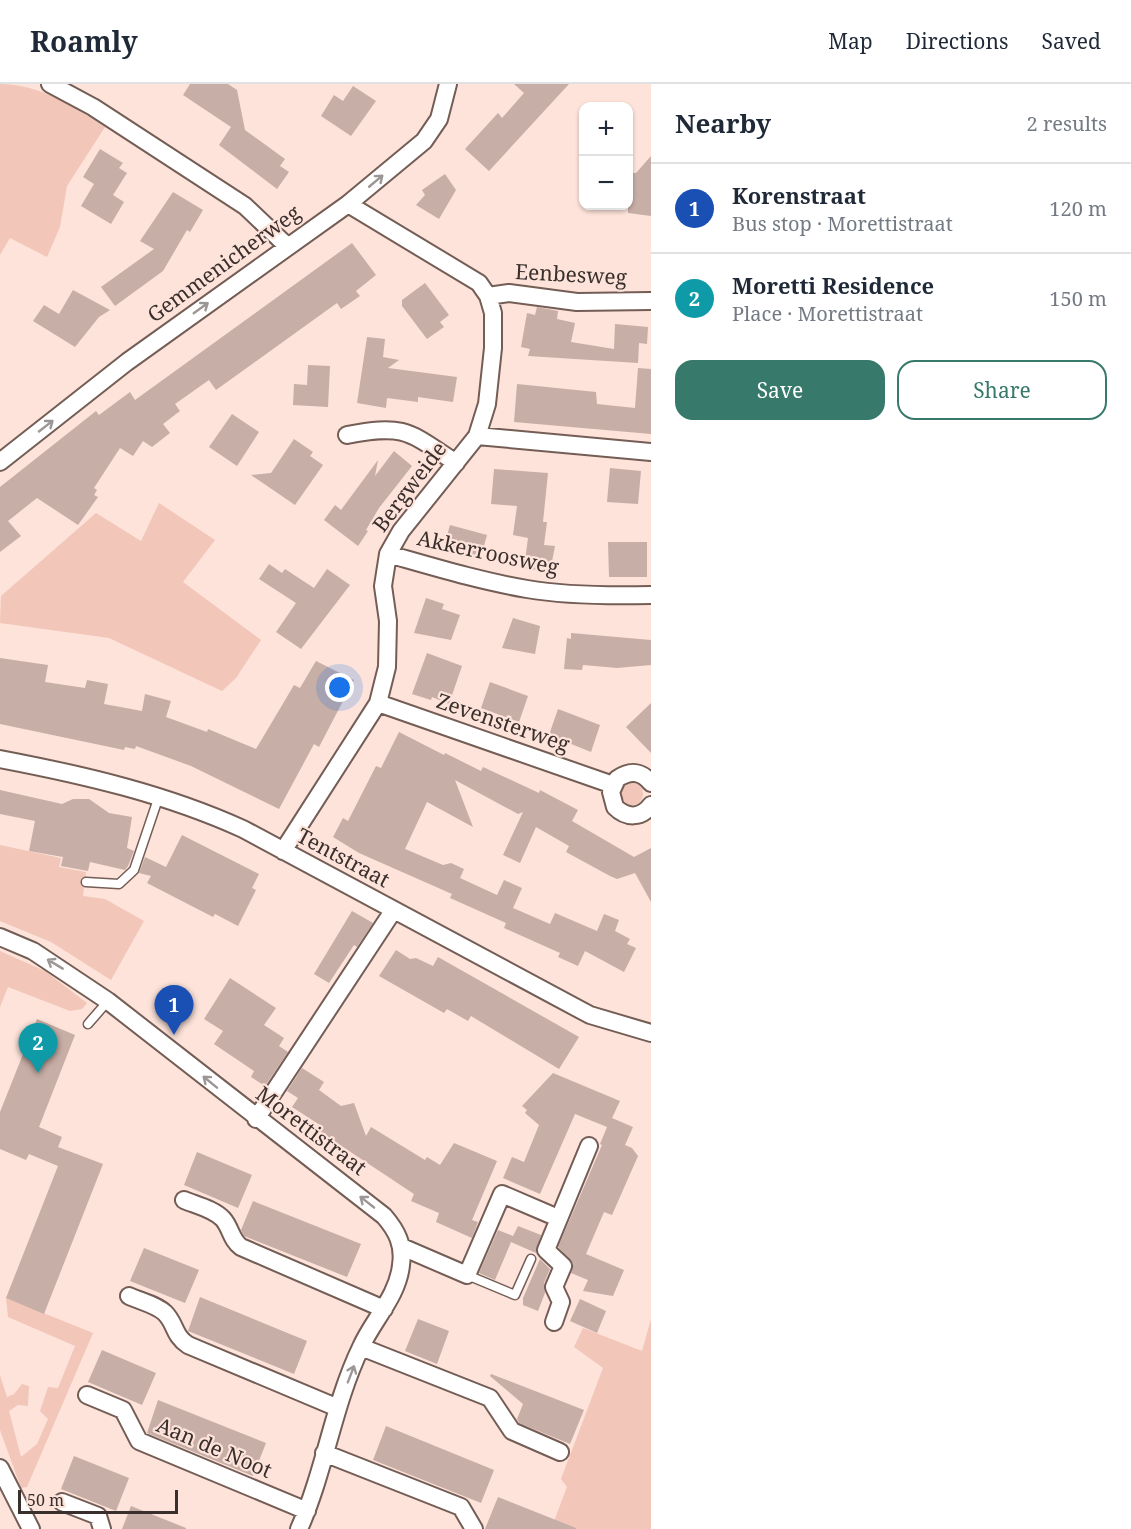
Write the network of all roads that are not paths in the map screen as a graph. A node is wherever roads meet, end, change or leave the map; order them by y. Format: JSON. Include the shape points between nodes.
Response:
{"nodes":[{"id":1,"x":50,"y":84,"type":"edge"},
{"id":2,"x":448,"y":84,"type":"edge"},
{"id":3,"x":348,"y":204,"type":"junction"},
{"id":4,"x":287,"y":246,"type":"junction"},
{"id":5,"x":488,"y":296,"type":"junction"},
{"id":6,"x":651,"y":301,"type":"edge"},
{"id":7,"x":347,"y":435,"type":"dead end"},
{"id":8,"x":477,"y":436,"type":"junction"},
{"id":9,"x":651,"y":453,"type":"edge"},
{"id":10,"x":0,"y":462,"type":"edge"},
{"id":11,"x":456,"y":463,"type":"junction"},
{"id":12,"x":388,"y":554,"type":"junction"},
{"id":13,"x":651,"y":595,"type":"edge"},
{"id":14,"x":378,"y":703,"type":"junction"},
{"id":15,"x":0,"y":759,"type":"edge"},
{"id":16,"x":651,"y":783,"type":"edge"},
{"id":17,"x":613,"y":785,"type":"junction"},
{"id":18,"x":159,"y":795,"type":"junction"},
{"id":19,"x":651,"y":805,"type":"edge"},
{"id":20,"x":283,"y":851,"type":"junction"},
{"id":21,"x":86,"y":882,"type":"dead end"},
{"id":22,"x":393,"y":911,"type":"junction"},
{"id":23,"x":0,"y":937,"type":"edge"},
{"id":24,"x":108,"y":1001,"type":"junction"},
{"id":25,"x":88,"y":1024,"type":"dead end"},
{"id":26,"x":651,"y":1033,"type":"edge"},
{"id":27,"x":256,"y":1119,"type":"junction"},
{"id":28,"x":588,"y":1146,"type":"dead end"},
{"id":29,"x":184,"y":1200,"type":"dead end"},
{"id":30,"x":558,"y":1218,"type":"junction"},
{"id":31,"x":402,"y":1247,"type":"junction"},
{"id":32,"x":531,"y":1259,"type":"dead end"},
{"id":33,"x":467,"y":1275,"type":"junction"},
{"id":34,"x":129,"y":1296,"type":"dead end"},
{"id":35,"x":384,"y":1309,"type":"junction"},
{"id":36,"x":554,"y":1322,"type":"dead end"},
{"id":37,"x":361,"y":1347,"type":"junction"},
{"id":38,"x":87,"y":1395,"type":"dead end"},
{"id":39,"x":338,"y":1408,"type":"junction"},
{"id":40,"x":560,"y":1452,"type":"dead end"},
{"id":41,"x":324,"y":1453,"type":"junction"},
{"id":42,"x":0,"y":1468,"type":"edge"},
{"id":43,"x":62,"y":1502,"type":"dead end"},
{"id":44,"x":307,"y":1511,"type":"junction"},
{"id":45,"x":31,"y":1529,"type":"edge"},
{"id":46,"x":102,"y":1529,"type":"edge"},
{"id":47,"x":299,"y":1529,"type":"edge"},
{"id":48,"x":474,"y":1529,"type":"edge"}],
"edges":[{"from":1,"to":4,"type":"street","via":[[93,107],[245,206]]},
{"from":3,"to":2,"type":"street","name":"Gemmenicherweg","one_way":true,"via":[[433,131]]},
{"from":3,"to":4,"type":"street","name":"Gemmenicherweg"},
{"from":3,"to":5,"type":"street","via":[[479,283]]},
{"from":10,"to":4,"type":"street","name":"Gemmenicherweg","one_way":true,"via":[[127,362]]},
{"from":5,"to":6,"type":"street","name":"Eenbesweg","via":[[509,293],[577,302]]},
{"from":5,"to":8,"type":"street","name":"Bergweide","via":[[493,313],[493,348],[487,404]]},
{"from":7,"to":11,"type":"street","via":[[380,429],[403,430]]},
{"from":8,"to":9,"type":"street"},
{"from":8,"to":11,"type":"street","name":"Bergweide"},
{"from":11,"to":12,"type":"street","name":"Bergweide","via":[[401,531]]},
{"from":12,"to":13,"type":"street","name":"Akkerroosweg","via":[[528,590],[599,596]]},
{"from":12,"to":14,"type":"street","name":"Bergweide","via":[[383,586],[388,621],[387,667]]},
{"from":14,"to":17,"type":"street","name":"Zevensterweg"},
{"from":14,"to":20,"type":"street","name":"Bergweide"},
{"from":15,"to":18,"type":"street","name":"Tentstraat"},
{"from":16,"to":17,"type":"street","via":[[645,776],[631,772]]},
{"from":17,"to":19,"type":"street","via":[[611,800],[620,812],[634,816]]},
{"from":18,"to":20,"type":"street","name":"Tentstraat","via":[[200,810]]},
{"from":18,"to":21,"type":"lane","via":[[134,870],[119,884]]},
{"from":20,"to":22,"type":"street","name":"Tentstraat"},
{"from":22,"to":26,"type":"street","name":"Tentstraat","via":[[590,1015]]},
{"from":22,"to":27,"type":"street"},
{"from":24,"to":23,"type":"street","name":"Morettistraat","one_way":true,"via":[[33,951]]},
{"from":24,"to":25,"type":"lane"},
{"from":27,"to":24,"type":"street","name":"Morettistraat","one_way":true},
{"from":31,"to":27,"type":"street","name":"Morettistraat","one_way":true,"via":[[384,1216]]},
{"from":28,"to":30,"type":"street"},
{"from":29,"to":35,"type":"street","via":[[217,1214],[241,1248]]},
{"from":30,"to":33,"type":"street","via":[[502,1194]]},
{"from":30,"to":36,"type":"street","via":[[546,1250],[563,1266],[554,1287],[561,1302]]},
{"from":31,"to":33,"type":"street"},
{"from":31,"to":35,"type":"street","via":[[401,1268]]},
{"from":32,"to":33,"type":"lane","via":[[515,1295]]},
{"from":34,"to":39,"type":"street","via":[[168,1315],[177,1337],[188,1345]]},
{"from":35,"to":37,"type":"street"},
{"from":39,"to":37,"type":"street","one_way":true},
{"from":37,"to":40,"type":"street","via":[[490,1398],[512,1431]]},
{"from":38,"to":44,"type":"street","name":"Aan de Noot","via":[[123,1410],[139,1441]]},
{"from":39,"to":41,"type":"street"},
{"from":41,"to":44,"type":"street"},
{"from":41,"to":48,"type":"street","via":[[461,1507]]},
{"from":42,"to":45,"type":"street"},
{"from":43,"to":46,"type":"street","via":[[98,1516]]},
{"from":44,"to":47,"type":"street"}]}
